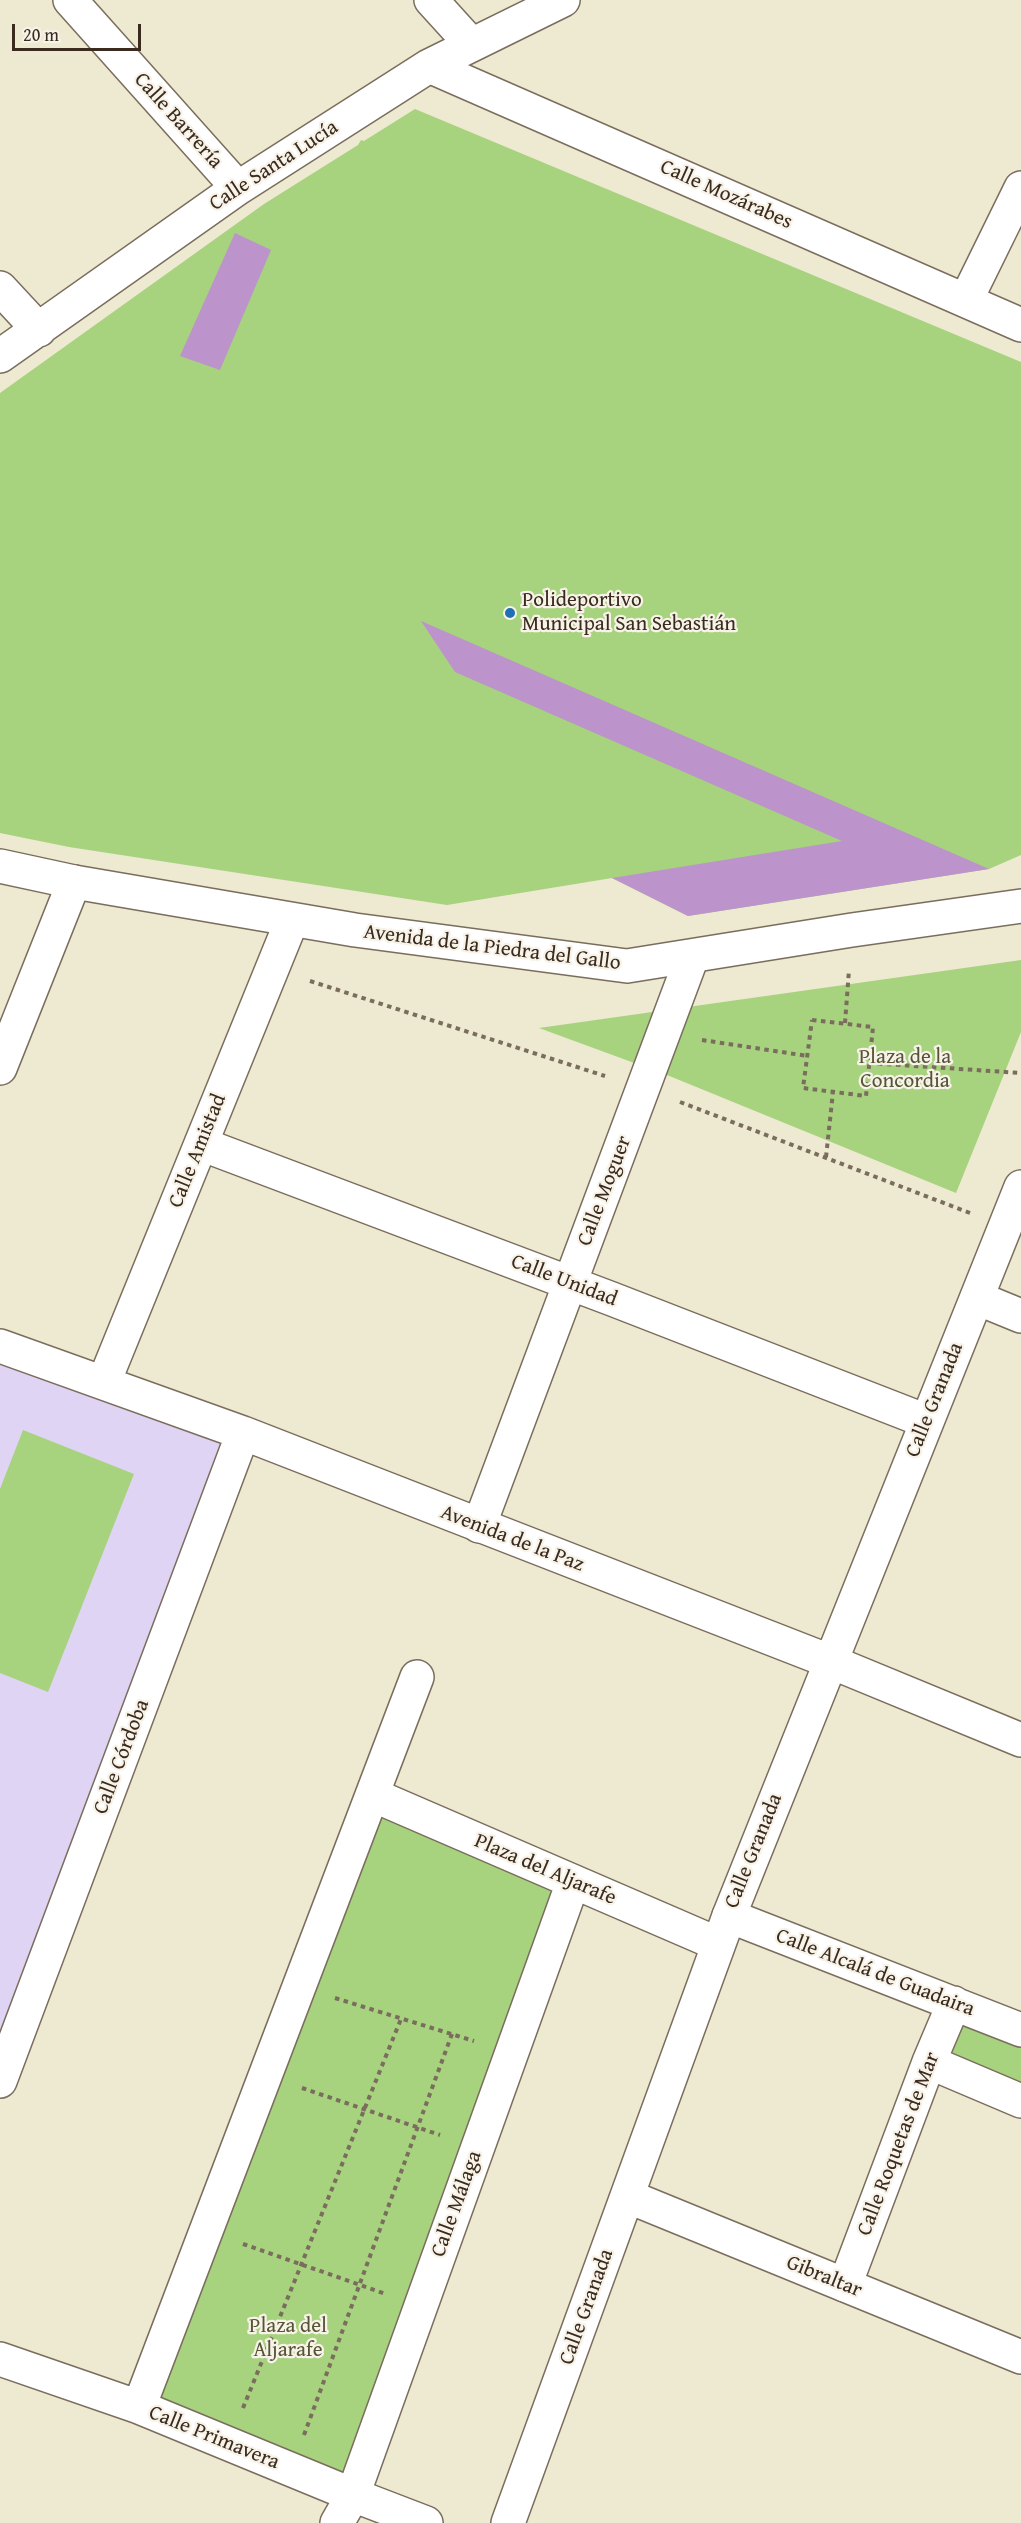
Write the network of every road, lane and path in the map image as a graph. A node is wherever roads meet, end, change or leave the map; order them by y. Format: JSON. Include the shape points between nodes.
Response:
{"nodes":[{"id":1,"x":69,"y":0,"type":"edge"},
{"id":2,"x":431,"y":0,"type":"edge"},
{"id":3,"x":563,"y":0,"type":"edge"},
{"id":4,"x":471,"y":44,"type":"junction"},
{"id":5,"x":429,"y":66,"type":"junction"},
{"id":6,"x":238,"y":188,"type":"junction"},
{"id":7,"x":1021,"y":188,"type":"edge"},
{"id":8,"x":0,"y":288,"type":"edge"},
{"id":9,"x":966,"y":300,"type":"junction"},
{"id":10,"x":1021,"y":325,"type":"edge"},
{"id":11,"x":39,"y":330,"type":"junction"},
{"id":12,"x":0,"y":356,"type":"edge"},
{"id":13,"x":0,"y":866,"type":"edge"},
{"id":14,"x":74,"y":882,"type":"junction"},
{"id":15,"x":1021,"y":906,"type":"edge"},
{"id":16,"x":292,"y":920,"type":"junction"},
{"id":17,"x":852,"y":930,"type":"junction"},
{"id":18,"x":692,"y":957,"type":"junction"},
{"id":19,"x":272,"y":969,"type":"junction"},
{"id":20,"x":845,"y":1023,"type":"junction"},
{"id":21,"x":663,"y":1035,"type":"junction"},
{"id":22,"x":808,"y":1056,"type":"junction"},
{"id":23,"x":869,"y":1063,"type":"junction"},
{"id":24,"x":0,"y":1068,"type":"edge"},
{"id":25,"x":1021,"y":1073,"type":"edge"},
{"id":26,"x":643,"y":1088,"type":"junction"},
{"id":27,"x":833,"y":1092,"type":"junction"},
{"id":28,"x":201,"y":1144,"type":"junction"},
{"id":29,"x":826,"y":1157,"type":"junction"},
{"id":30,"x":1021,"y":1187,"type":"edge"},
{"id":31,"x":1004,"y":1227,"type":"junction"},
{"id":32,"x":570,"y":1283,"type":"junction"},
{"id":33,"x":977,"y":1298,"type":"junction"},
{"id":34,"x":1021,"y":1316,"type":"edge"},
{"id":35,"x":0,"y":1346,"type":"edge"},
{"id":36,"x":104,"y":1382,"type":"junction"},
{"id":37,"x":926,"y":1421,"type":"junction"},
{"id":38,"x":243,"y":1432,"type":"junction"},
{"id":39,"x":479,"y":1526,"type":"junction"},
{"id":40,"x":829,"y":1661,"type":"junction"},
{"id":41,"x":417,"y":1677,"type":"dead end"},
{"id":42,"x":1021,"y":1740,"type":"edge"},
{"id":43,"x":373,"y":1795,"type":"junction"},
{"id":44,"x":573,"y":1882,"type":"junction"},
{"id":45,"x":723,"y":1930,"type":"junction"},
{"id":46,"x":300,"y":1987,"type":"junction"},
{"id":47,"x":954,"y":2003,"type":"junction"},
{"id":48,"x":401,"y":2019,"type":"junction"},
{"id":49,"x":1021,"y":2030,"type":"edge"},
{"id":50,"x":452,"y":2034,"type":"junction"},
{"id":51,"x":512,"y":2053,"type":"junction"},
{"id":52,"x":929,"y":2062,"type":"junction"},
{"id":53,"x":267,"y":2075,"type":"junction"},
{"id":54,"x":0,"y":2081,"type":"edge"},
{"id":55,"x":1021,"y":2101,"type":"edge"},
{"id":56,"x":364,"y":2109,"type":"junction"},
{"id":57,"x":418,"y":2128,"type":"junction"},
{"id":58,"x":477,"y":2148,"type":"junction"},
{"id":59,"x":627,"y":2196,"type":"junction"},
{"id":60,"x":207,"y":2231,"type":"junction"},
{"id":61,"x":301,"y":2264,"type":"junction"},
{"id":62,"x":360,"y":2285,"type":"junction"},
{"id":63,"x":845,"y":2285,"type":"junction"},
{"id":64,"x":420,"y":2307,"type":"junction"},
{"id":65,"x":1021,"y":2357,"type":"edge"},
{"id":66,"x":0,"y":2359,"type":"edge"},
{"id":67,"x":139,"y":2408,"type":"junction"},
{"id":68,"x":228,"y":2445,"type":"junction"},
{"id":69,"x":291,"y":2469,"type":"junction"},
{"id":70,"x":345,"y":2509,"type":"edge"},
{"id":71,"x":426,"y":2523,"type":"edge"},
{"id":72,"x":508,"y":2523,"type":"edge"}],
"edges":[{"from":1,"to":6,"type":"street","name":"Calle Barrería"},
{"from":2,"to":4,"type":"street"},
{"from":3,"to":4,"type":"street","name":"Calle Santa Lucía"},
{"from":4,"to":5,"type":"street","name":"Calle Santa Lucía"},
{"from":5,"to":6,"type":"street","name":"Calle Santa Lucía"},
{"from":5,"to":9,"type":"street","name":"Calle Mozárabes"},
{"from":6,"to":11,"type":"street","name":"Calle Santa Lucía"},
{"from":7,"to":9,"type":"street"},
{"from":8,"to":11,"type":"street"},
{"from":9,"to":10,"type":"street","name":"Calle Mozárabes"},
{"from":11,"to":12,"type":"street","name":"Calle Santa Lucía"},
{"from":13,"to":14,"type":"street","name":"Avenida de la Piedra del Gallo"},
{"from":14,"to":16,"type":"street","name":"Avenida de la Piedra del Gallo"},
{"from":14,"to":24,"type":"street"},
{"from":15,"to":17,"type":"street","name":"Avenida de la Piedra del Gallo"},
{"from":16,"to":18,"type":"street","name":"Avenida de la Piedra del Gallo","via":[[627,966]]},
{"from":16,"to":19,"type":"street","name":"Calle Amistad"},
{"from":17,"to":18,"type":"street","name":"Avenida de la Piedra del Gallo"},
{"from":17,"to":20,"type":"path"},
{"from":18,"to":21,"type":"street","name":"Calle Moguer"},
{"from":19,"to":26,"type":"path"},
{"from":19,"to":28,"type":"street","name":"Calle Amistad"},
{"from":20,"to":22,"type":"path","via":[[812,1020]]},
{"from":20,"to":23,"type":"path","via":[[873,1027]]},
{"from":21,"to":22,"type":"path"},
{"from":21,"to":26,"type":"street","name":"Calle Moguer"},
{"from":22,"to":27,"type":"path","via":[[803,1088]]},
{"from":23,"to":25,"type":"path"},
{"from":23,"to":27,"type":"path","via":[[866,1096]]},
{"from":26,"to":29,"type":"path"},
{"from":26,"to":32,"type":"street","name":"Calle Moguer"},
{"from":27,"to":29,"type":"path"},
{"from":28,"to":32,"type":"street","name":"Calle Unidad"},
{"from":28,"to":36,"type":"street","name":"Calle Amistad"},
{"from":29,"to":31,"type":"path"},
{"from":30,"to":31,"type":"street","name":"Calle Granada"},
{"from":31,"to":33,"type":"street","name":"Calle Granada"},
{"from":32,"to":37,"type":"street","name":"Calle Unidad"},
{"from":32,"to":39,"type":"street","name":"Calle Moguer"},
{"from":33,"to":34,"type":"street"},
{"from":33,"to":37,"type":"street","name":"Calle Granada"},
{"from":35,"to":36,"type":"street","name":"Avenida de la Paz"},
{"from":36,"to":38,"type":"street","name":"Avenida de la Paz"},
{"from":37,"to":40,"type":"street","name":"Calle Granada"},
{"from":38,"to":39,"type":"street","name":"Avenida de la Paz"},
{"from":38,"to":54,"type":"street","name":"Calle Córdoba"},
{"from":39,"to":40,"type":"street","name":"Avenida de la Paz"},
{"from":40,"to":42,"type":"street","name":"Avenida de la Paz"},
{"from":40,"to":45,"type":"street","name":"Calle Granada"},
{"from":41,"to":43,"type":"street"},
{"from":43,"to":44,"type":"street","name":"Plaza del Aljarafe"},
{"from":43,"to":46,"type":"street"},
{"from":44,"to":45,"type":"street","name":"Plaza del Aljarafe"},
{"from":44,"to":51,"type":"street","name":"Calle Málaga"},
{"from":45,"to":47,"type":"street","name":"Calle Alcalá de Guadaira"},
{"from":45,"to":59,"type":"street","name":"Calle Granada"},
{"from":46,"to":48,"type":"path"},
{"from":46,"to":53,"type":"street"},
{"from":47,"to":49,"type":"street","name":"Calle Alcalá de Guadaira"},
{"from":47,"to":52,"type":"street","name":"Calle Roquetas de Mar"},
{"from":48,"to":50,"type":"path"},
{"from":48,"to":56,"type":"path"},
{"from":50,"to":51,"type":"path"},
{"from":50,"to":57,"type":"path"},
{"from":51,"to":58,"type":"street","name":"Calle Málaga"},
{"from":52,"to":55,"type":"street"},
{"from":52,"to":63,"type":"street","name":"Calle Roquetas de Mar"},
{"from":53,"to":56,"type":"path"},
{"from":53,"to":60,"type":"street"},
{"from":56,"to":57,"type":"path"},
{"from":56,"to":61,"type":"path"},
{"from":57,"to":58,"type":"path"},
{"from":57,"to":62,"type":"path"},
{"from":58,"to":64,"type":"street","name":"Calle Málaga"},
{"from":59,"to":63,"type":"street","name":"Gibraltar"},
{"from":59,"to":72,"type":"street","name":"Calle Granada"},
{"from":60,"to":61,"type":"path"},
{"from":60,"to":67,"type":"street"},
{"from":61,"to":62,"type":"path"},
{"from":61,"to":68,"type":"path"},
{"from":62,"to":64,"type":"path"},
{"from":62,"to":69,"type":"path"},
{"from":63,"to":65,"type":"street","name":"Gibraltar"},
{"from":64,"to":70,"type":"street","name":"Calle Málaga"},
{"from":66,"to":67,"type":"street","name":"Calle Primavera"},
{"from":67,"to":68,"type":"street","name":"Calle Primavera"},
{"from":68,"to":69,"type":"street","name":"Calle Primavera"},
{"from":69,"to":70,"type":"street","name":"Calle Primavera"},
{"from":70,"to":71,"type":"street","name":"Calle Primavera"}]}
